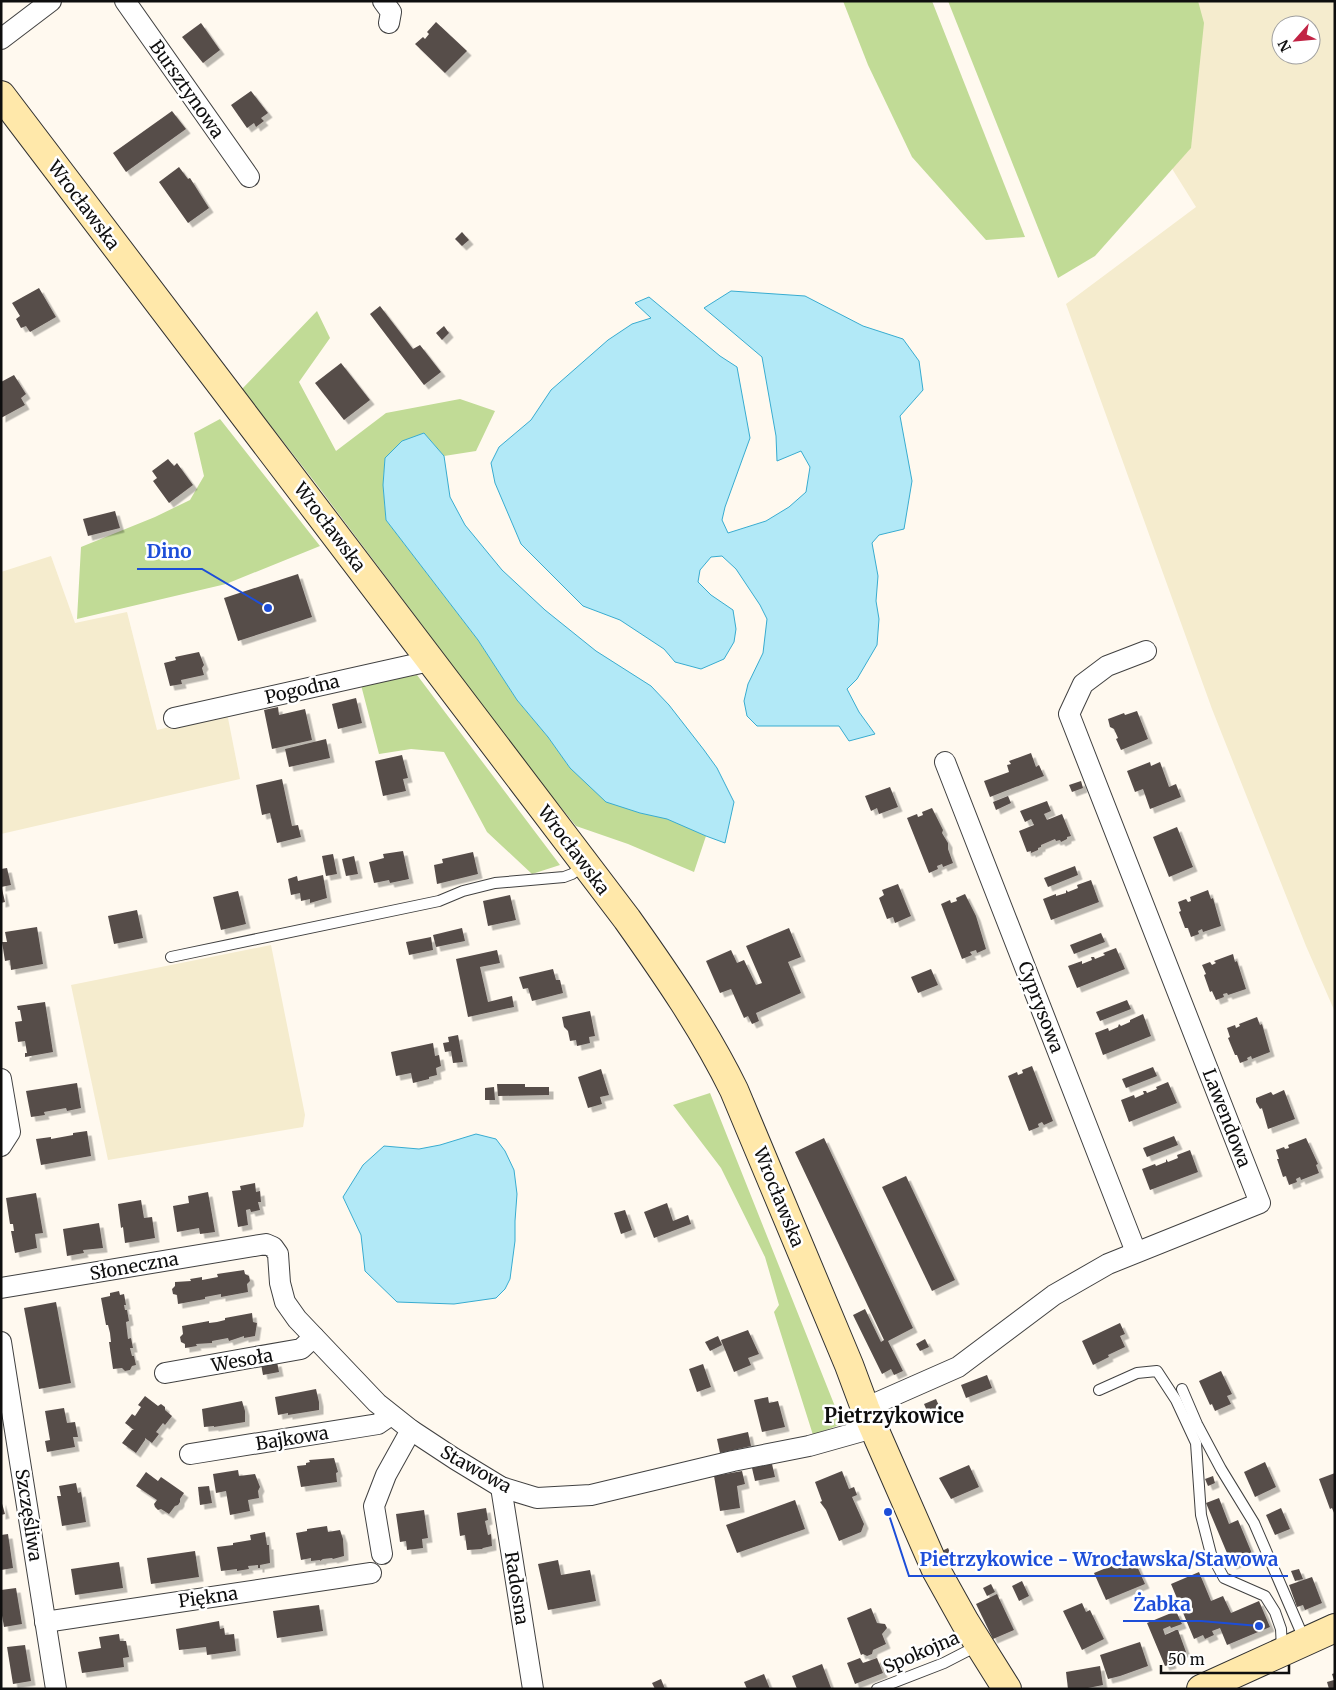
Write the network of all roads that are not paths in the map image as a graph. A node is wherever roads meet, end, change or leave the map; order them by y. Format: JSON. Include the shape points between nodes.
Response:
{"nodes":[{"id":1,"x":51,"y":1,"type":"edge"},
{"id":2,"x":125,"y":1,"type":"edge"},
{"id":3,"x":383,"y":1,"type":"edge"},
{"id":4,"x":389,"y":23,"type":"dead end"},
{"id":5,"x":1,"y":39,"type":"edge"},
{"id":6,"x":1,"y":96,"type":"edge"},
{"id":7,"x":249,"y":177,"type":"dead end"},
{"id":8,"x":1146,"y":651,"type":"dead end"},
{"id":9,"x":430,"y":659,"type":"junction"},
{"id":10,"x":174,"y":718,"type":"dead end"},
{"id":11,"x":945,"y":762,"type":"dead end"},
{"id":12,"x":585,"y":864,"type":"junction"},
{"id":13,"x":170,"y":957,"type":"dead end"},
{"id":14,"x":1,"y":1079,"type":"edge"},
{"id":15,"x":1,"y":1146,"type":"edge"},
{"id":16,"x":266,"y":1244,"type":"joint"},
{"id":17,"x":1136,"y":1252,"type":"junction"},
{"id":18,"x":1,"y":1288,"type":"edge"},
{"id":19,"x":314,"y":1337,"type":"junction"},
{"id":20,"x":1,"y":1342,"type":"edge"},
{"id":21,"x":165,"y":1373,"type":"dead end"},
{"id":22,"x":1182,"y":1389,"type":"dead end"},
{"id":23,"x":1099,"y":1390,"type":"dead end"},
{"id":24,"x":391,"y":1415,"type":"junction"},
{"id":25,"x":869,"y":1418,"type":"junction"},
{"id":26,"x":410,"y":1430,"type":"junction"},
{"id":27,"x":190,"y":1454,"type":"dead end"},
{"id":28,"x":501,"y":1486,"type":"junction"},
{"id":29,"x":382,"y":1554,"type":"dead end"},
{"id":30,"x":371,"y":1573,"type":"dead end"},
{"id":31,"x":45,"y":1622,"type":"junction"},
{"id":32,"x":1335,"y":1628,"type":"edge"},
{"id":33,"x":978,"y":1645,"type":"junction"},
{"id":34,"x":1294,"y":1647,"type":"junction"},
{"id":35,"x":56,"y":1689,"type":"edge"},
{"id":36,"x":532,"y":1689,"type":"edge"},
{"id":37,"x":877,"y":1689,"type":"edge"},
{"id":38,"x":1007,"y":1689,"type":"edge"},
{"id":39,"x":1201,"y":1689,"type":"edge"}],
"edges":[{"from":1,"to":5,"type":"street"},
{"from":2,"to":7,"type":"street","name":"Bursztynowa"},
{"from":3,"to":4,"type":"street","via":[[391,12]]},
{"from":6,"to":9,"type":"main road","name":"Wrocławska"},
{"from":8,"to":17,"type":"street","name":"Lawendowa","via":[[1107,666],[1083,684],[1069,714],[1260,1203]]},
{"from":9,"to":10,"type":"street","name":"Pogodna"},
{"from":9,"to":12,"type":"main road","name":"Wrocławska"},
{"from":11,"to":17,"type":"street","name":"Cyprysowa"},
{"from":12,"to":13,"type":"lane","via":[[564,877],[496,883],[439,901]]},
{"from":12,"to":25,"type":"main road","name":"Wrocławska","via":[[675,988],[721,1063]]},
{"from":14,"to":15,"type":"street","via":[[10,1132]]},
{"from":16,"to":18,"type":"street","name":"Słoneczna"},
{"from":16,"to":19,"type":"street","name":"Stawowa","via":[[278,1254],[285,1302]]},
{"from":17,"to":25,"type":"street","name":"Lawendowa","via":[[1054,1294],[958,1367]]},
{"from":19,"to":21,"type":"street","name":"Wesoła","via":[[301,1349]]},
{"from":19,"to":24,"type":"street","name":"Stawowa"},
{"from":20,"to":31,"type":"street","name":"Szczęśliwa"},
{"from":22,"to":34,"type":"lane","via":[[1205,1439],[1254,1523]]},
{"from":23,"to":34,"type":"lane","via":[[1137,1373],[1157,1371],[1176,1400],[1196,1443],[1201,1514],[1211,1554],[1224,1578],[1265,1596]]},
{"from":24,"to":26,"type":"street","name":"Stawowa"},
{"from":24,"to":27,"type":"street","name":"Bajkowa","via":[[378,1424]]},
{"from":25,"to":28,"type":"street","name":"Stawowa","via":[[809,1446],[592,1495],[537,1498]]},
{"from":25,"to":33,"type":"main road","name":"Wrocławska","via":[[936,1570]]},
{"from":26,"to":28,"type":"street","name":"Stawowa"},
{"from":26,"to":29,"type":"street","via":[[374,1506]]},
{"from":28,"to":36,"type":"street","name":"Radosna"},
{"from":30,"to":31,"type":"street","name":"Piękna"},
{"from":31,"to":35,"type":"street","name":"Szczęśliwa"},
{"from":32,"to":34,"type":"main road"},
{"from":33,"to":37,"type":"lane","name":"Spokojna","via":[[944,1663]]},
{"from":33,"to":38,"type":"main road","name":"Wrocławska"},
{"from":34,"to":39,"type":"main road"}]}
